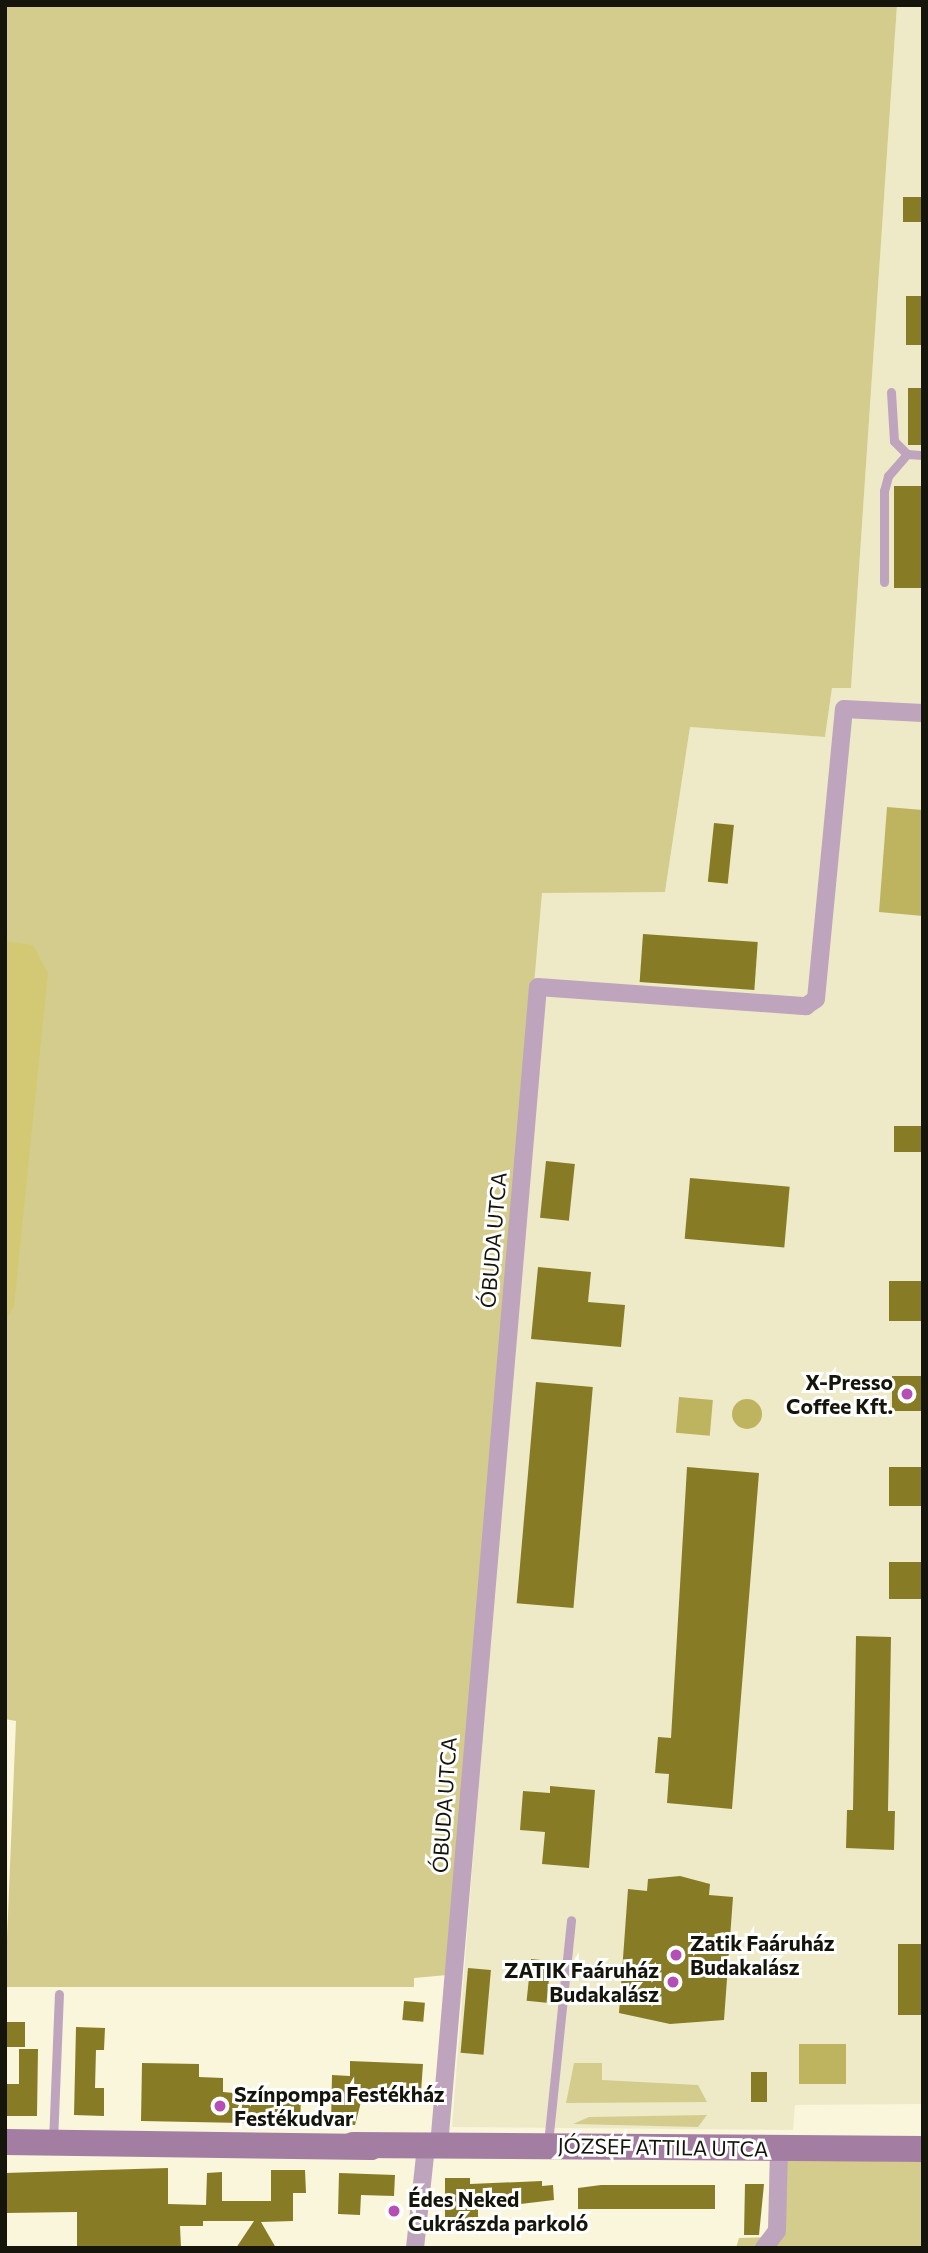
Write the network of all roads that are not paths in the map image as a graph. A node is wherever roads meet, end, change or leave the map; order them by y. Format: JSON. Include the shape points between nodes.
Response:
{"nodes":[{"id":1,"x":891,"y":392,"type":"dead end"},
{"id":2,"x":907,"y":454,"type":"junction"},
{"id":3,"x":923,"y":455,"type":"edge"},
{"id":4,"x":884,"y":582,"type":"dead end"},
{"id":5,"x":923,"y":713,"type":"edge"},
{"id":6,"x":571,"y":1920,"type":"dead end"},
{"id":7,"x":59,"y":1994,"type":"dead end"},
{"id":8,"x":5,"y":2142,"type":"edge"},
{"id":9,"x":53,"y":2144,"type":"junction"},
{"id":10,"x":548,"y":2145,"type":"junction"},
{"id":11,"x":423,"y":2146,"type":"junction"},
{"id":12,"x":779,"y":2148,"type":"junction"},
{"id":13,"x":923,"y":2149,"type":"edge"},
{"id":14,"x":415,"y":2248,"type":"edge"},
{"id":15,"x":764,"y":2248,"type":"edge"}],
"edges":[{"from":1,"to":2,"type":"lane","via":[[889,427]]},
{"from":2,"to":3,"type":"lane"},
{"from":2,"to":4,"type":"lane","via":[[888,476],[884,491]]},
{"from":5,"to":11,"type":"street","name":"ÓBUDA UTCA","via":[[844,709],[816,999],[806,1006],[538,987]]},
{"from":6,"to":10,"type":"lane"},
{"from":7,"to":9,"type":"lane"},
{"from":8,"to":9,"type":"main road","name":"JÓZSEF ATTILA UTCA"},
{"from":9,"to":11,"type":"main road","name":"JÓZSEF ATTILA UTCA"},
{"from":10,"to":11,"type":"main road","name":"JÓZSEF ATTILA UTCA"},
{"from":10,"to":12,"type":"main road","name":"JÓZSEF ATTILA UTCA"},
{"from":11,"to":14,"type":"street"},
{"from":12,"to":13,"type":"main road","name":"JÓZSEF ATTILA UTCA"},
{"from":12,"to":15,"type":"street","via":[[777,2231]]}]}
